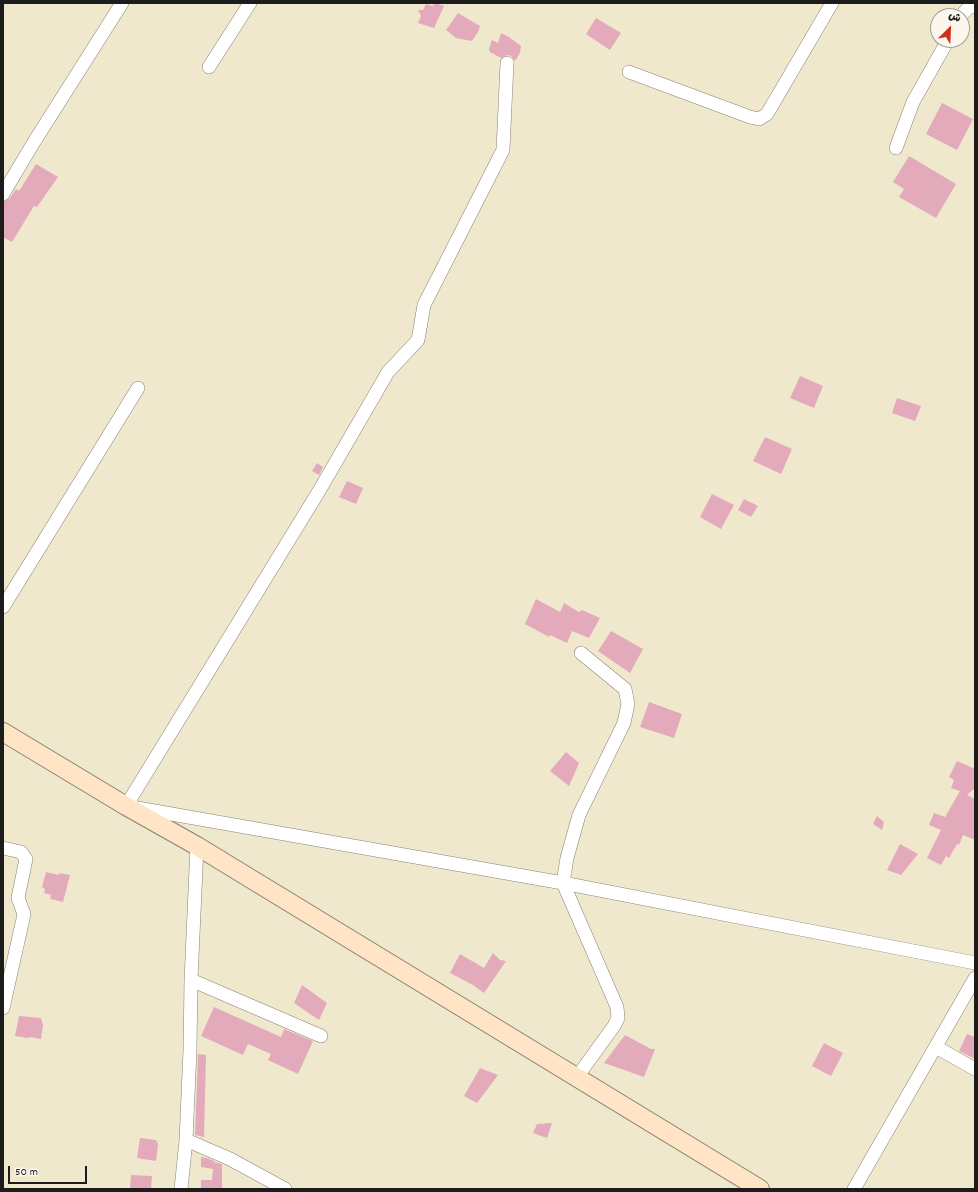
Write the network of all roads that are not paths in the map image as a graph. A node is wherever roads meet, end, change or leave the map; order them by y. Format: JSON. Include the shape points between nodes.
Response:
{"nodes":[{"id":1,"x":122,"y":3,"type":"edge"},
{"id":2,"x":250,"y":3,"type":"edge"},
{"id":3,"x":832,"y":3,"type":"edge"},
{"id":4,"x":943,"y":48,"type":"edge"},
{"id":5,"x":507,"y":63,"type":"dead end"},
{"id":6,"x":209,"y":67,"type":"dead end"},
{"id":7,"x":629,"y":72,"type":"dead end"},
{"id":8,"x":896,"y":148,"type":"dead end"},
{"id":9,"x":3,"y":194,"type":"edge"},
{"id":10,"x":138,"y":388,"type":"dead end"},
{"id":11,"x":3,"y":607,"type":"edge"},
{"id":12,"x":581,"y":653,"type":"dead end"},
{"id":13,"x":3,"y":732,"type":"edge"},
{"id":14,"x":126,"y":806,"type":"junction"},
{"id":15,"x":197,"y":846,"type":"junction"},
{"id":16,"x":3,"y":848,"type":"edge"},
{"id":17,"x":563,"y":883,"type":"junction"},
{"id":18,"x":975,"y":963,"type":"edge"},
{"id":19,"x":975,"y":978,"type":"edge"},
{"id":20,"x":191,"y":980,"type":"junction"},
{"id":21,"x":3,"y":1008,"type":"edge"},
{"id":22,"x":321,"y":1036,"type":"dead end"},
{"id":23,"x":936,"y":1047,"type":"junction"},
{"id":24,"x":975,"y":1069,"type":"edge"},
{"id":25,"x":577,"y":1077,"type":"junction"},
{"id":26,"x":186,"y":1140,"type":"junction"},
{"id":27,"x":182,"y":1189,"type":"edge"},
{"id":28,"x":285,"y":1189,"type":"edge"},
{"id":29,"x":760,"y":1189,"type":"edge"},
{"id":30,"x":854,"y":1189,"type":"edge"}],
"edges":[{"from":1,"to":9,"type":"street"},
{"from":2,"to":6,"type":"street"},
{"from":3,"to":7,"type":"street","via":[[767,114],[759,119]]},
{"from":4,"to":8,"type":"street","via":[[913,102]]},
{"from":5,"to":14,"type":"street","via":[[504,150],[424,305],[418,340],[388,372],[319,491]]},
{"from":10,"to":11,"type":"street"},
{"from":12,"to":17,"type":"street","via":[[625,689],[628,704],[624,723],[578,815],[566,858]]},
{"from":13,"to":14,"type":"street"},
{"from":14,"to":15,"type":"street"},
{"from":14,"to":17,"type":"street"},
{"from":15,"to":20,"type":"street"},
{"from":15,"to":25,"type":"street"},
{"from":16,"to":21,"type":"street","via":[[21,852],[26,859],[18,898],[24,914]]},
{"from":17,"to":18,"type":"street"},
{"from":17,"to":25,"type":"street","via":[[617,1007],[618,1018]]},
{"from":19,"to":23,"type":"street"},
{"from":20,"to":22,"type":"street"},
{"from":20,"to":26,"type":"street"},
{"from":23,"to":24,"type":"street"},
{"from":23,"to":30,"type":"street"},
{"from":25,"to":29,"type":"street"},
{"from":26,"to":27,"type":"street"},
{"from":26,"to":28,"type":"street","via":[[230,1159]]}]}
